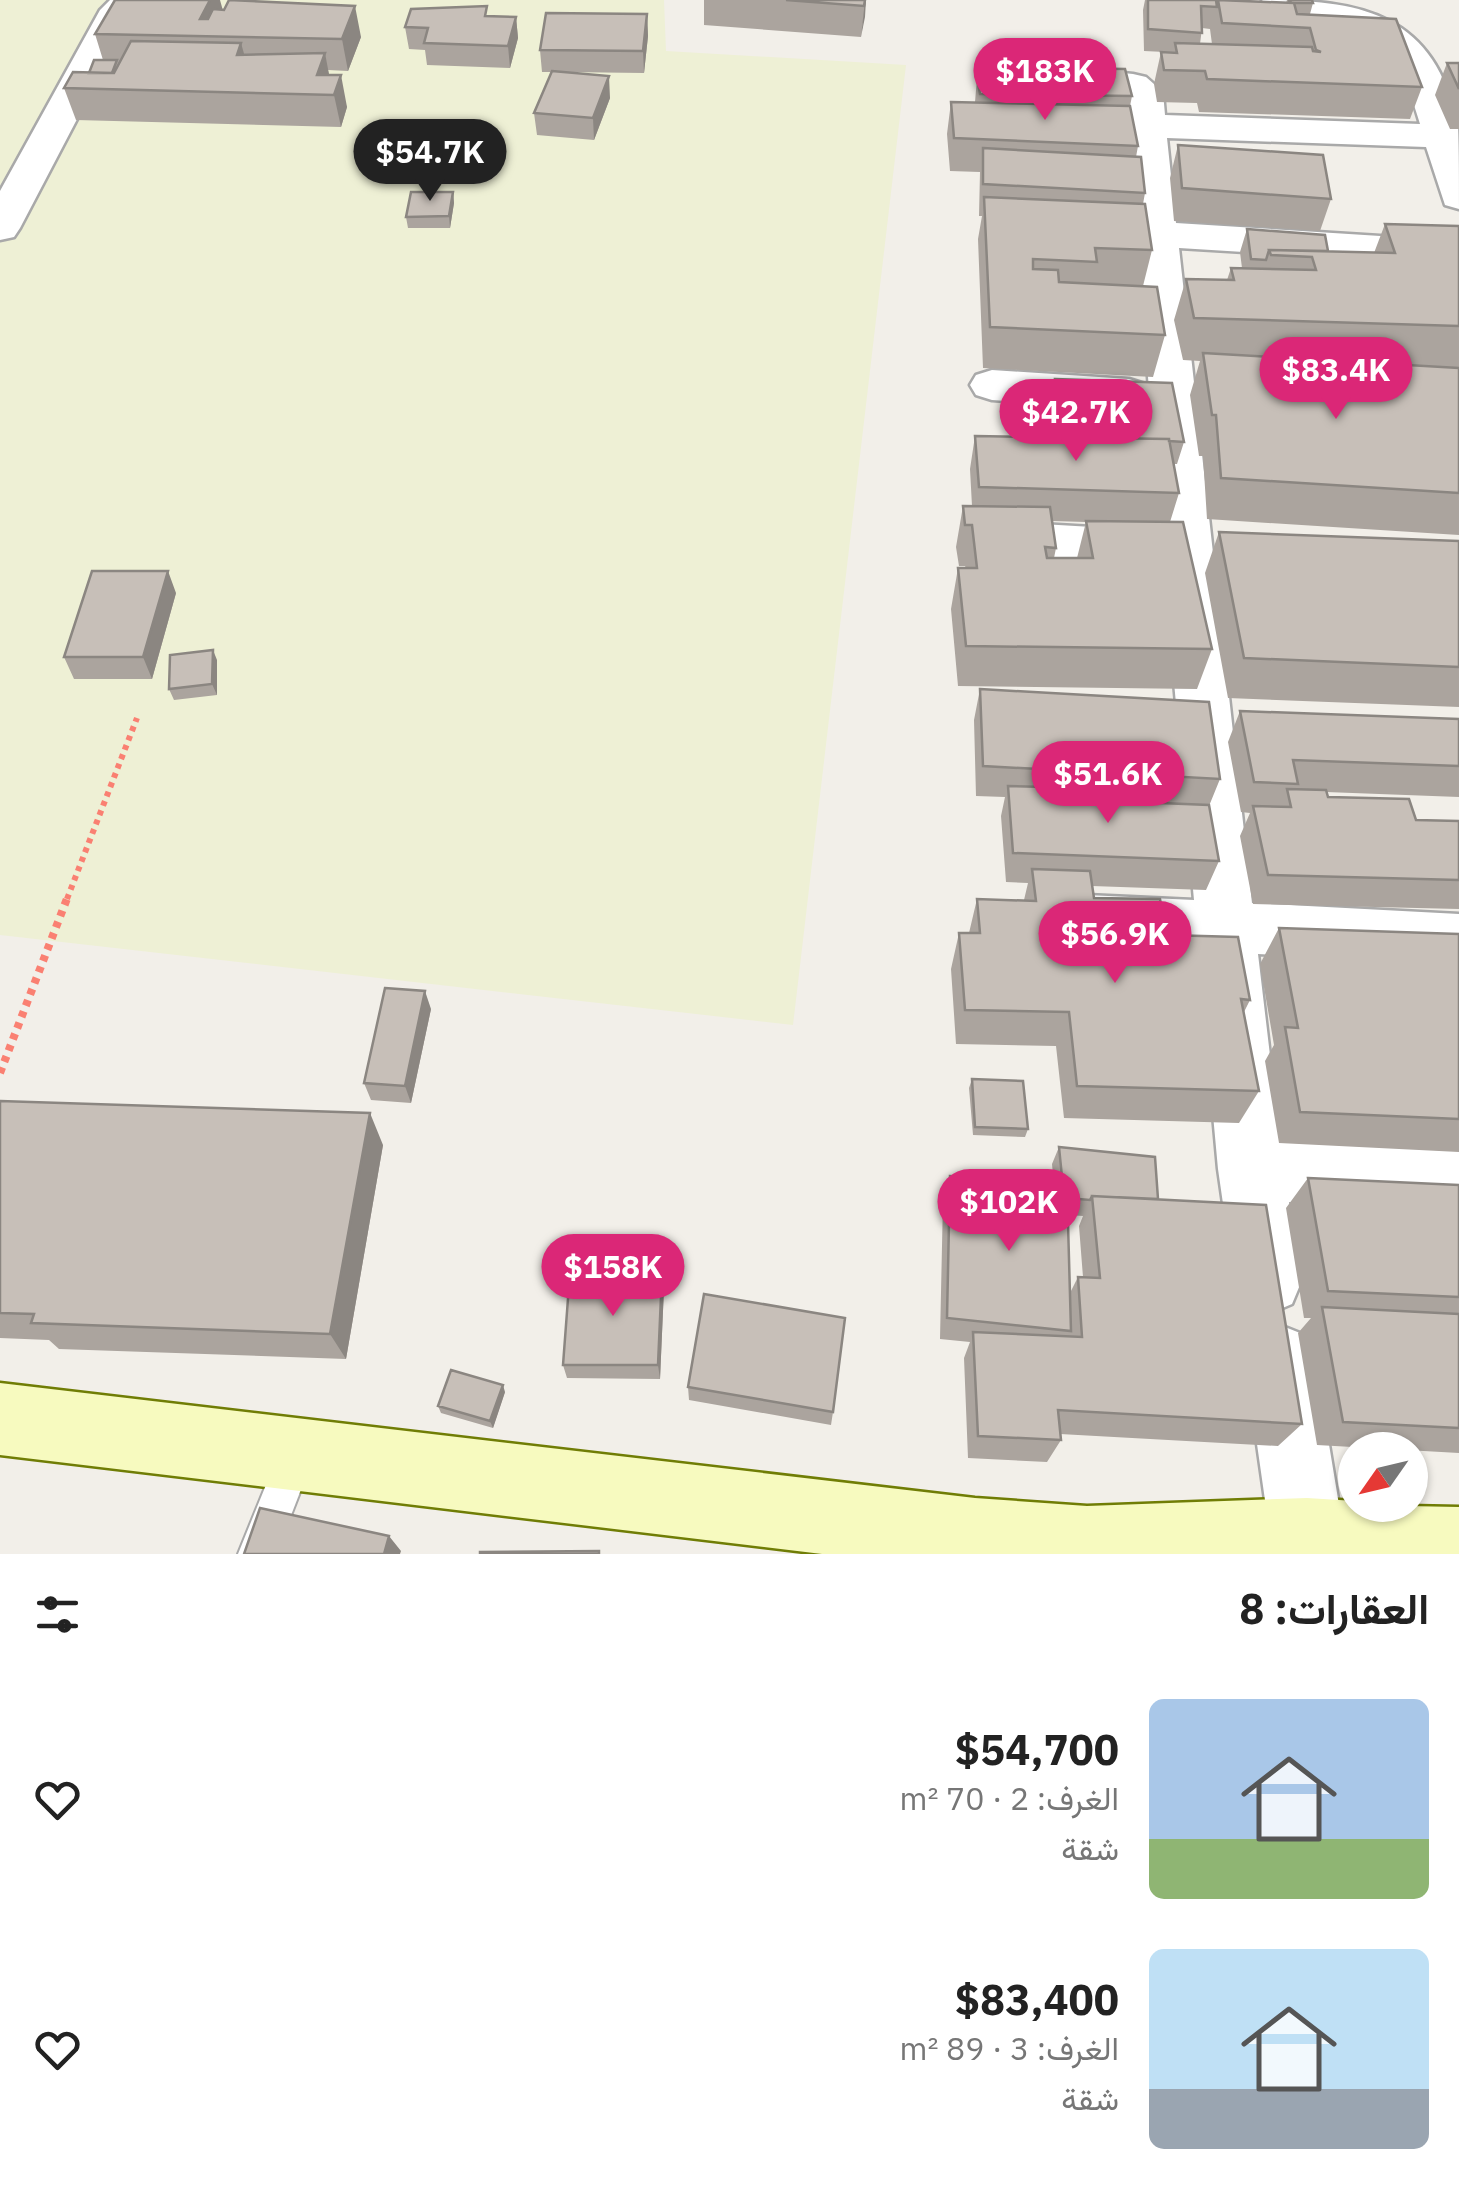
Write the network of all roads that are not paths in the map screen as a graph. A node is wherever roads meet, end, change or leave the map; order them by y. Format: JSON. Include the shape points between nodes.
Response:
{"nodes":[{"id":1,"x":1279,"y":0,"type":"edge"},
{"id":2,"x":188,"y":5,"type":"edge"},
{"id":3,"x":1418,"y":64,"type":"junction"},
{"id":4,"x":1459,"y":66,"type":"edge"},
{"id":5,"x":1016,"y":73,"type":"edge"},
{"id":6,"x":1144,"y":126,"type":"junction"},
{"id":7,"x":1450,"y":137,"type":"edge"},
{"id":8,"x":1459,"y":196,"type":"edge"},
{"id":9,"x":0,"y":228,"type":"edge"},
{"id":10,"x":1082,"y":231,"type":"edge"},
{"id":11,"x":1156,"y":234,"type":"junction"},
{"id":12,"x":1459,"y":253,"type":"edge"},
{"id":13,"x":1183,"y":383,"type":"junction"},
{"id":14,"x":992,"y":385,"type":"dead end"},
{"id":15,"x":989,"y":538,"type":"edge"},
{"id":16,"x":1205,"y":550,"type":"junction"},
{"id":17,"x":1149,"y":717,"type":"edge"},
{"id":18,"x":1204,"y":720,"type":"junction"},
{"id":19,"x":1263,"y":724,"type":"edge"},
{"id":20,"x":1037,"y":917,"type":"edge"},
{"id":21,"x":1226,"y":927,"type":"junction"},
{"id":22,"x":1459,"y":939,"type":"edge"},
{"id":23,"x":1251,"y":1169,"type":"junction"},
{"id":24,"x":1459,"y":1182,"type":"edge"},
{"id":25,"x":0,"y":1419,"type":"edge"},
{"id":26,"x":296,"y":1454,"type":"junction"},
{"id":27,"x":1307,"y":1535,"type":"junction"},
{"id":28,"x":1459,"y":1545,"type":"edge"},
{"id":29,"x":257,"y":1554,"type":"edge"}],
"edges":[{"from":1,"to":3,"type":"street","via":[[1380,30]]},
{"from":2,"to":9,"type":"street","via":[[132,2],[118,10]]},
{"from":3,"to":4,"type":"street"},
{"from":3,"to":7,"type":"street"},
{"from":5,"to":6,"type":"street","via":[[1133,85],[1144,92]]},
{"from":6,"to":7,"type":"street"},
{"from":6,"to":11,"type":"street"},
{"from":7,"to":8,"type":"street"},
{"from":10,"to":11,"type":"street"},
{"from":11,"to":12,"type":"street"},
{"from":11,"to":13,"type":"street"},
{"from":13,"to":14,"type":"street"},
{"from":13,"to":16,"type":"street"},
{"from":15,"to":16,"type":"street"},
{"from":16,"to":18,"type":"street"},
{"from":17,"to":18,"type":"street"},
{"from":18,"to":19,"type":"street"},
{"from":18,"to":21,"type":"street"},
{"from":20,"to":21,"type":"street"},
{"from":21,"to":22,"type":"street"},
{"from":21,"to":23,"type":"street"},
{"from":23,"to":24,"type":"street"},
{"from":23,"to":27,"type":"street"},
{"from":25,"to":26,"type":"main road"},
{"from":26,"to":27,"type":"main road","via":[[1087,1544]]},
{"from":26,"to":29,"type":"lane"},
{"from":27,"to":28,"type":"main road"}]}
